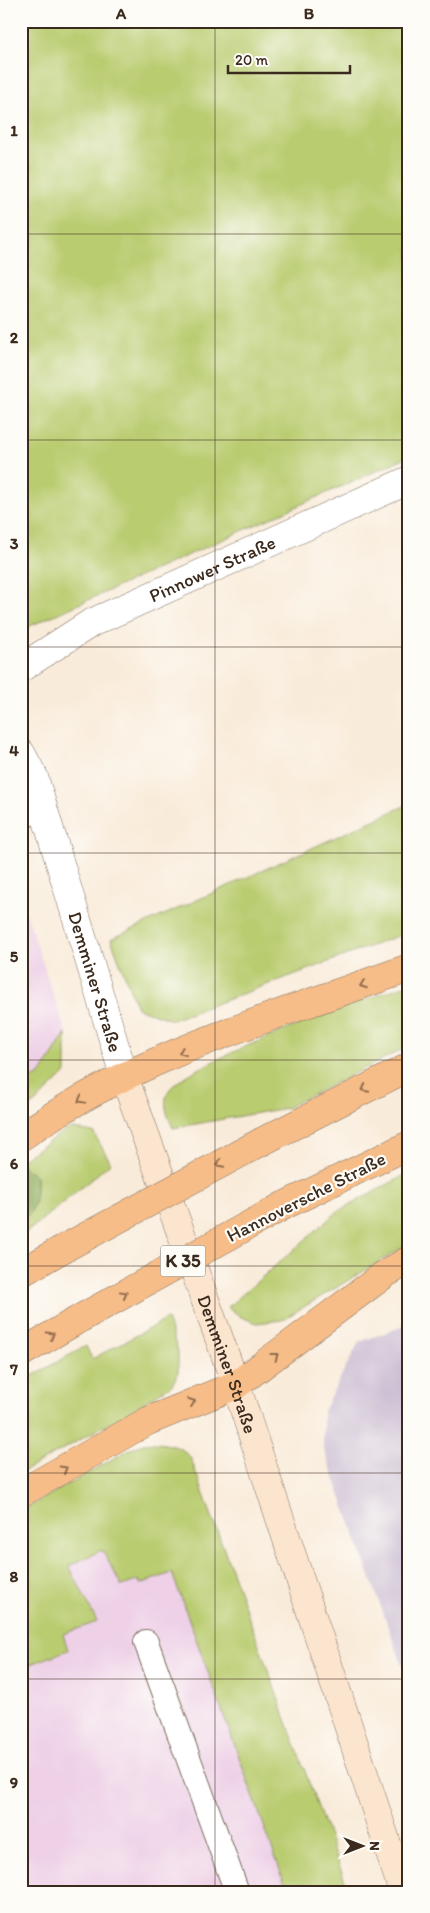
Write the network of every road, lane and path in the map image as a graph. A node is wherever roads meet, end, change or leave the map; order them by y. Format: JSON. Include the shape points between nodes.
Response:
{"nodes":[{"id":1,"x":409,"y":480,"type":"edge"},
{"id":2,"x":21,"y":668,"type":"edge"},
{"id":3,"x":21,"y":753,"type":"edge"},
{"id":4,"x":32,"y":813,"type":"edge"},
{"id":5,"x":409,"y":968,"type":"edge"},
{"id":6,"x":409,"y":1067,"type":"edge"},
{"id":7,"x":124,"y":1076,"type":"junction"},
{"id":8,"x":21,"y":1137,"type":"edge"},
{"id":9,"x":409,"y":1145,"type":"edge"},
{"id":10,"x":409,"y":1260,"type":"edge"},
{"id":11,"x":21,"y":1272,"type":"edge"},
{"id":12,"x":21,"y":1353,"type":"edge"},
{"id":13,"x":236,"y":1385,"type":"junction"},
{"id":14,"x":21,"y":1493,"type":"edge"},
{"id":15,"x":146,"y":1642,"type":"dead end"},
{"id":16,"x":237,"y":1892,"type":"edge"},
{"id":17,"x":403,"y":1892,"type":"edge"}],
"edges":[{"from":1,"to":2,"type":"street","name":"Pinnower Straße","via":[[91,623]]},
{"from":3,"to":4,"type":"street","name":"Demminer Straße","via":[[34,777]]},
{"from":4,"to":7,"type":"street","name":"Demminer Straße"},
{"from":5,"to":7,"type":"highway","one_way":true,"via":[[227,1033]]},
{"from":6,"to":11,"type":"highway","one_way":true,"bridge":true,"via":[[263,1141]]},
{"from":7,"to":8,"type":"highway","one_way":true,"via":[[48,1118]]},
{"from":7,"to":13,"type":"main road","name":"Demminer Straße"},
{"from":12,"to":9,"type":"highway","name":"Hannoversche Straße","number":"K 35","one_way":true,"bridge":true,"via":[[285,1205]]},
{"from":13,"to":10,"type":"highway","one_way":true,"via":[[385,1274]]},
{"from":14,"to":13,"type":"highway","one_way":true,"via":[[148,1421]]},
{"from":13,"to":17,"type":"main road","name":"Demminer Straße"},
{"from":15,"to":16,"type":"lane"}]}
